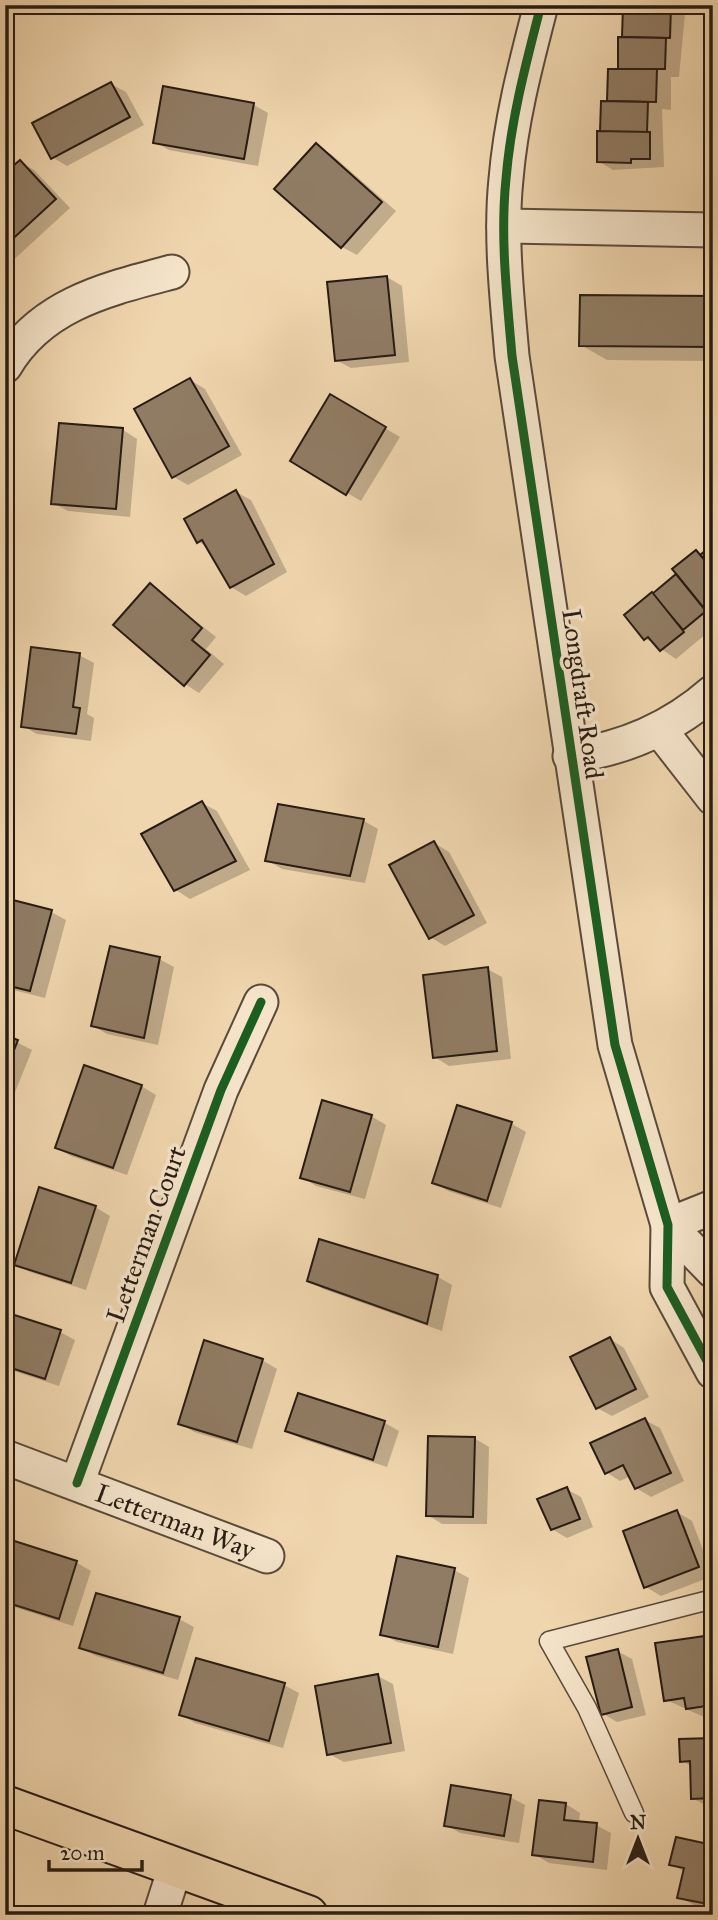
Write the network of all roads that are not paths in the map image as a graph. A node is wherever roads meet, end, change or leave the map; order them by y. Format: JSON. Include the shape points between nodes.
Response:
{"nodes":[{"id":1,"x":541,"y":5,"type":"edge"},
{"id":2,"x":504,"y":226,"type":"junction"},
{"id":3,"x":713,"y":230,"type":"edge"},
{"id":4,"x":172,"y":272,"type":"dead end"},
{"id":5,"x":5,"y":366,"type":"edge"},
{"id":6,"x":713,"y":692,"type":"edge"},
{"id":7,"x":660,"y":730,"type":"junction"},
{"id":8,"x":570,"y":755,"type":"junction"},
{"id":9,"x":713,"y":798,"type":"edge"},
{"id":10,"x":261,"y":1002,"type":"dead end"},
{"id":11,"x":713,"y":1207,"type":"edge"},
{"id":12,"x":668,"y":1225,"type":"junction"},
{"id":13,"x":713,"y":1271,"type":"edge"},
{"id":14,"x":713,"y":1372,"type":"edge"},
{"id":15,"x":5,"y":1457,"type":"edge"},
{"id":16,"x":77,"y":1483,"type":"junction"},
{"id":17,"x":267,"y":1556,"type":"dead end"},
{"id":18,"x":713,"y":1599,"type":"edge"},
{"id":19,"x":5,"y":1805,"type":"edge"},
{"id":20,"x":634,"y":1813,"type":"dead end"},
{"id":21,"x":175,"y":1868,"type":"junction"},
{"id":22,"x":160,"y":1915,"type":"edge"},
{"id":23,"x":308,"y":1915,"type":"edge"}],
"edges":[{"from":1,"to":2,"type":"street","name":"Longdraft Road","via":[[520,85]]},
{"from":2,"to":3,"type":"street"},
{"from":2,"to":8,"type":"street","name":"Longdraft Road","via":[[512,356]]},
{"from":4,"to":5,"type":"street","via":[[93,293],[41,323],[17,346]]},
{"from":6,"to":7,"type":"street"},
{"from":7,"to":8,"type":"street","via":[[617,746]]},
{"from":7,"to":9,"type":"street"},
{"from":8,"to":12,"type":"street","name":"Longdraft Road","via":[[615,1045]]},
{"from":10,"to":16,"type":"street","name":"Letterman Court","via":[[221,1090]]},
{"from":11,"to":12,"type":"street"},
{"from":12,"to":13,"type":"street","name":"Longdraft Road"},
{"from":12,"to":14,"type":"street","name":"Longdraft Road","via":[[667,1287]]},
{"from":15,"to":16,"type":"street","name":"Letterman Way"},
{"from":16,"to":17,"type":"street","name":"Letterman Way"},
{"from":18,"to":20,"type":"lane","via":[[549,1641],[587,1708]]},
{"from":19,"to":21,"type":"main road"},
{"from":21,"to":22,"type":"street"},
{"from":21,"to":23,"type":"main road"}]}
